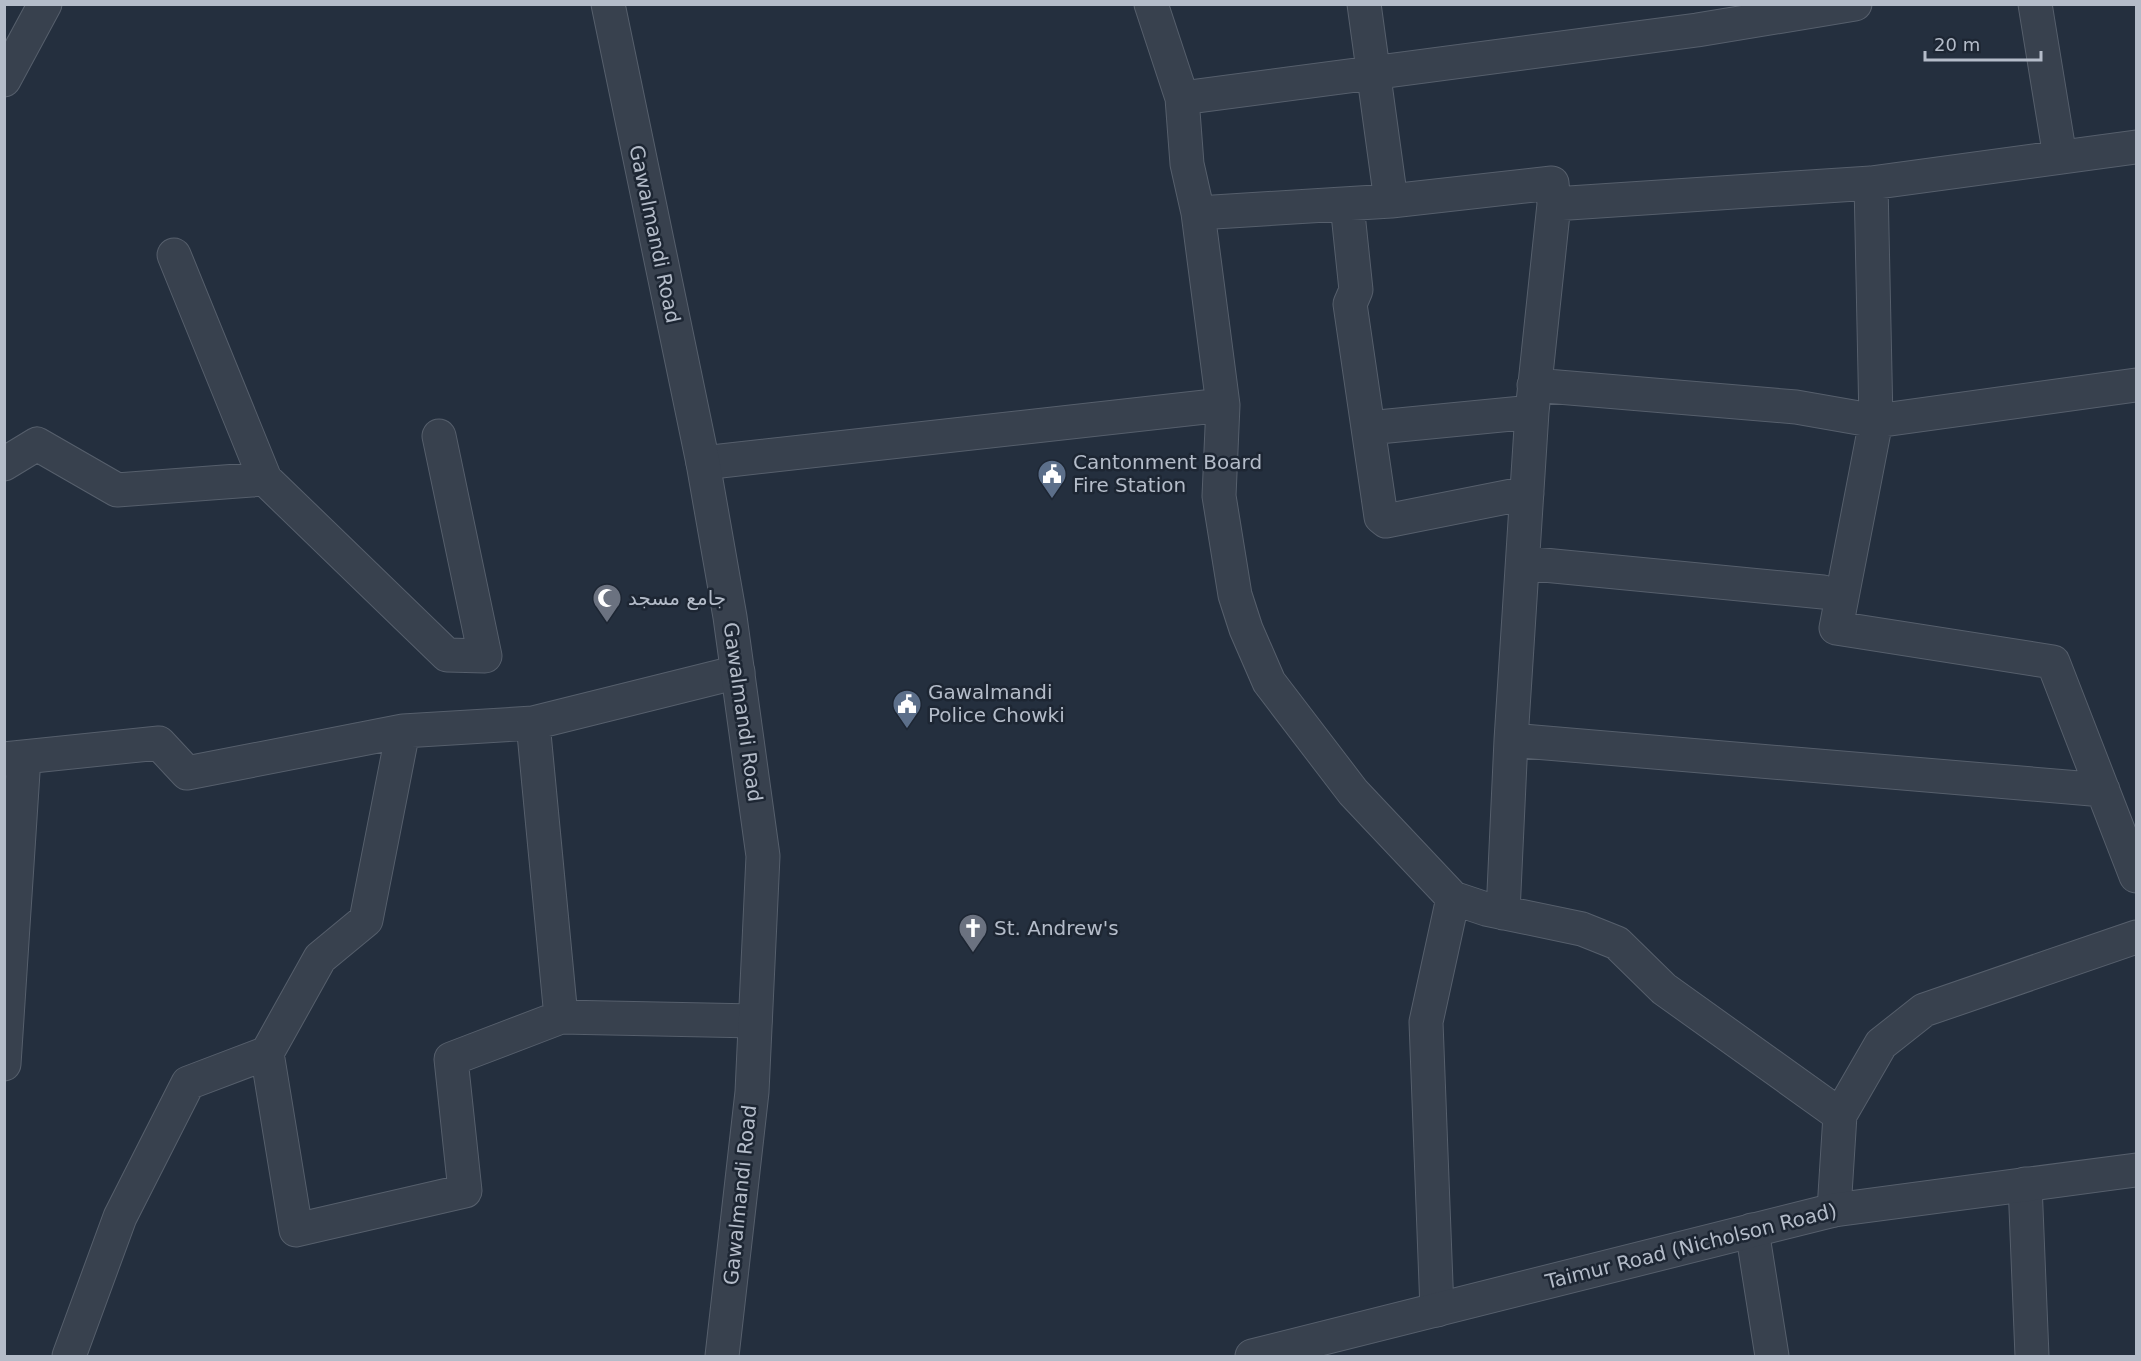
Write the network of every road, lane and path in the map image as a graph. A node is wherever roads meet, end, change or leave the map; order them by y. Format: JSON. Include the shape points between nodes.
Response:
{"nodes":[{"id":1,"x":45,"y":4,"type":"edge"},
{"id":2,"x":608,"y":4,"type":"edge"},
{"id":3,"x":1151,"y":4,"type":"edge"},
{"id":4,"x":1364,"y":4,"type":"edge"},
{"id":5,"x":1855,"y":4,"type":"edge"},
{"id":6,"x":2035,"y":4,"type":"edge"},
{"id":7,"x":1374,"y":73,"type":"junction"},
{"id":8,"x":4,"y":80,"type":"edge"},
{"id":9,"x":1182,"y":98,"type":"junction"},
{"id":10,"x":2136,"y":147,"type":"edge"},
{"id":11,"x":2060,"y":157,"type":"junction"},
{"id":12,"x":1871,"y":183,"type":"junction"},
{"id":13,"x":1391,"y":201,"type":"junction"},
{"id":14,"x":1347,"y":204,"type":"junction"},
{"id":15,"x":1554,"y":204,"type":"junction"},
{"id":16,"x":1198,"y":213,"type":"junction"},
{"id":17,"x":174,"y":255,"type":"dead end"},
{"id":18,"x":2136,"y":385,"type":"edge"},
{"id":19,"x":1533,"y":398,"type":"junction"},
{"id":20,"x":1223,"y":405,"type":"junction"},
{"id":21,"x":1876,"y":421,"type":"junction"},
{"id":22,"x":1368,"y":428,"type":"junction"},
{"id":23,"x":439,"y":436,"type":"dead end"},
{"id":24,"x":703,"y":463,"type":"junction"},
{"id":25,"x":4,"y":464,"type":"edge"},
{"id":26,"x":265,"y":479,"type":"junction"},
{"id":27,"x":1527,"y":493,"type":"junction"},
{"id":28,"x":1523,"y":563,"type":"junction"},
{"id":29,"x":1823,"y":592,"type":"dead end"},
{"id":30,"x":738,"y":672,"type":"junction"},
{"id":31,"x":533,"y":723,"type":"junction"},
{"id":32,"x":403,"y":731,"type":"junction"},
{"id":33,"x":1511,"y":740,"type":"junction"},
{"id":34,"x":14,"y":758,"type":"edge"},
{"id":35,"x":2103,"y":790,"type":"junction"},
{"id":36,"x":2136,"y":876,"type":"edge"},
{"id":37,"x":1453,"y":898,"type":"junction"},
{"id":38,"x":1503,"y":913,"type":"junction"},
{"id":39,"x":2136,"y":937,"type":"edge"},
{"id":40,"x":561,"y":1017,"type":"junction"},
{"id":41,"x":755,"y":1021,"type":"junction"},
{"id":42,"x":267,"y":1053,"type":"junction"},
{"id":43,"x":4,"y":1064,"type":"edge"},
{"id":44,"x":1840,"y":1115,"type":"junction"},
{"id":45,"x":2136,"y":1170,"type":"edge"},
{"id":46,"x":2025,"y":1184,"type":"junction"},
{"id":47,"x":1834,"y":1210,"type":"junction"},
{"id":48,"x":1752,"y":1230,"type":"junction"},
{"id":49,"x":1437,"y":1310,"type":"junction"},
{"id":50,"x":69,"y":1356,"type":"edge"},
{"id":51,"x":722,"y":1356,"type":"edge"},
{"id":52,"x":1252,"y":1356,"type":"edge"},
{"id":53,"x":1772,"y":1356,"type":"edge"},
{"id":54,"x":2032,"y":1356,"type":"edge"}],
"edges":[{"from":1,"to":8,"type":"street"},
{"from":2,"to":24,"type":"street","name":"Gawalmandi Road"},
{"from":3,"to":9,"type":"street"},
{"from":4,"to":7,"type":"street"},
{"from":5,"to":7,"type":"street","via":[[1697,30]]},
{"from":6,"to":11,"type":"street"},
{"from":7,"to":9,"type":"street"},
{"from":7,"to":13,"type":"street"},
{"from":9,"to":16,"type":"street","via":[[1187,164]]},
{"from":10,"to":11,"type":"street"},
{"from":11,"to":12,"type":"street"},
{"from":12,"to":15,"type":"street"},
{"from":12,"to":21,"type":"street"},
{"from":13,"to":14,"type":"street"},
{"from":13,"to":15,"type":"street","via":[[1552,183]]},
{"from":14,"to":16,"type":"street"},
{"from":14,"to":22,"type":"street","via":[[1356,290],[1350,304]]},
{"from":15,"to":19,"type":"street"},
{"from":16,"to":20,"type":"street"},
{"from":17,"to":26,"type":"street"},
{"from":18,"to":21,"type":"street"},
{"from":19,"to":21,"type":"street","via":[[1796,407]]},
{"from":19,"to":22,"type":"street"},
{"from":19,"to":27,"type":"street"},
{"from":20,"to":24,"type":"street"},
{"from":20,"to":37,"type":"street","via":[[1219,495],[1235,595],[1269,682],[1353,792]]},
{"from":21,"to":35,"type":"street","via":[[1836,628],[2053,662]]},
{"from":22,"to":27,"type":"street","via":[[1381,517],[1386,521]]},
{"from":23,"to":26,"type":"street","via":[[485,656],[447,655]]},
{"from":24,"to":30,"type":"street","name":"Gawalmandi Road"},
{"from":25,"to":26,"type":"street","via":[[37,444],[117,490]]},
{"from":27,"to":28,"type":"street"},
{"from":28,"to":29,"type":"street"},
{"from":28,"to":33,"type":"street"},
{"from":30,"to":31,"type":"street"},
{"from":30,"to":41,"type":"street","name":"Gawalmandi Road","via":[[763,856]]},
{"from":31,"to":32,"type":"street"},
{"from":31,"to":40,"type":"street"},
{"from":32,"to":34,"type":"street","via":[[187,773],[159,743]]},
{"from":32,"to":42,"type":"street","via":[[366,920],[320,958]]},
{"from":33,"to":35,"type":"street"},
{"from":33,"to":38,"type":"street"},
{"from":34,"to":43,"type":"street"},
{"from":35,"to":36,"type":"street"},
{"from":37,"to":38,"type":"street"},
{"from":37,"to":49,"type":"street","via":[[1426,1022]]},
{"from":38,"to":44,"type":"street","via":[[1582,929],[1617,943],[1664,989]]},
{"from":39,"to":44,"type":"street","via":[[1924,1010],[1881,1044]]},
{"from":40,"to":41,"type":"street"},
{"from":40,"to":42,"type":"street","via":[[452,1059],[465,1191],[296,1230]]},
{"from":41,"to":51,"type":"street","name":"Gawalmandi Road","via":[[752,1092]]},
{"from":42,"to":50,"type":"street","via":[[188,1083],[120,1217]]},
{"from":44,"to":47,"type":"street"},
{"from":45,"to":46,"type":"street","name":"Taimur Road (Nicholson Road)"},
{"from":46,"to":47,"type":"street","name":"Taimur Road (Nicholson Road)"},
{"from":46,"to":54,"type":"street"},
{"from":47,"to":48,"type":"street","name":"Taimur Road (Nicholson Road)"},
{"from":48,"to":49,"type":"street","name":"Taimur Road (Nicholson Road)"},
{"from":48,"to":53,"type":"street"},
{"from":49,"to":52,"type":"street","name":"Taimur Road (Nicholson Road)"}]}
